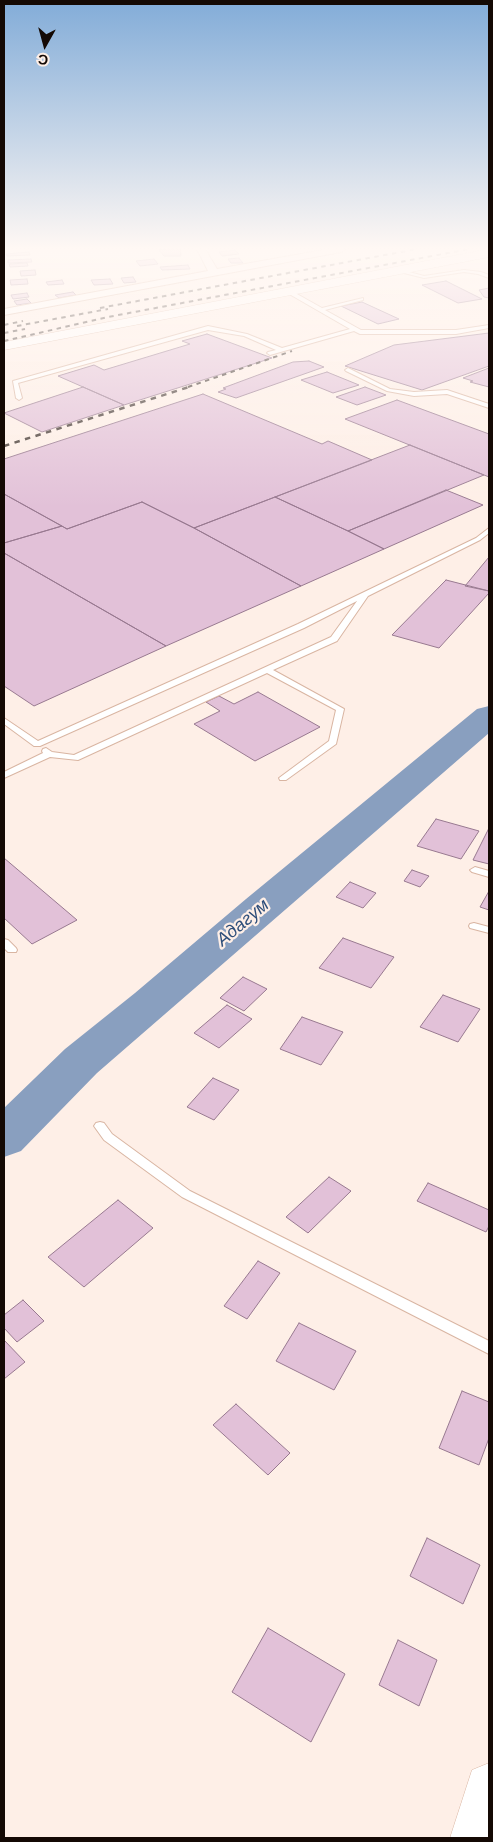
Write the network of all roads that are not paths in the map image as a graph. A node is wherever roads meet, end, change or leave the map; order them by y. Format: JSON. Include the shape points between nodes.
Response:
{"nodes":[{"id":1,"x":60,"y":335,"type":"edge"},
{"id":2,"x":183,"y":335,"type":"edge"},
{"id":3,"x":247,"y":335,"type":"edge"},
{"id":4,"x":334,"y":335,"type":"edge"},
{"id":5,"x":4,"y":346,"type":"edge"},
{"id":6,"x":282,"y":350,"type":"junction"},
{"id":7,"x":270,"y":353,"type":"dead end"},
{"id":8,"x":348,"y":370,"type":"dead end"},
{"id":9,"x":19,"y":398,"type":"dead end"},
{"id":10,"x":489,"y":406,"type":"edge"},
{"id":11,"x":489,"y":530,"type":"edge"},
{"id":12,"x":366,"y":594,"type":"junction"},
{"id":13,"x":267,"y":670,"type":"junction"},
{"id":14,"x":4,"y":720,"type":"edge"},
{"id":15,"x":37,"y":744,"type":"junction"},
{"id":16,"x":50,"y":754,"type":"junction"},
{"id":17,"x":4,"y":775,"type":"edge"},
{"id":18,"x":283,"y":778,"type":"dead end"},
{"id":19,"x":475,"y":870,"type":"dead end"},
{"id":20,"x":489,"y":874,"type":"edge"},
{"id":21,"x":474,"y":926,"type":"dead end"},
{"id":22,"x":489,"y":930,"type":"edge"},
{"id":23,"x":4,"y":942,"type":"edge"},
{"id":24,"x":12,"y":950,"type":"dead end"},
{"id":25,"x":100,"y":1126,"type":"dead end"},
{"id":26,"x":489,"y":1348,"type":"edge"},
{"id":27,"x":489,"y":1788,"type":"edge"},
{"id":28,"x":474,"y":1838,"type":"edge"}],
"edges":[{"from":1,"to":5,"type":"main road"},
{"from":2,"to":9,"type":"lane","via":[[15,382]]},
{"from":3,"to":6,"type":"lane"},
{"from":4,"to":6,"type":"lane"},
{"from":6,"to":7,"type":"lane"},
{"from":8,"to":10,"type":"lane","via":[[389,390],[414,394],[447,392]]},
{"from":11,"to":12,"type":"lane","via":[[478,539]]},
{"from":12,"to":13,"type":"lane","via":[[334,639]]},
{"from":12,"to":15,"type":"lane"},
{"from":13,"to":16,"type":"lane","via":[[75,758]]},
{"from":13,"to":18,"type":"lane","via":[[340,709],[333,742]]},
{"from":14,"to":15,"type":"lane"},
{"from":15,"to":16,"type":"lane"},
{"from":16,"to":17,"type":"lane"},
{"from":19,"to":20,"type":"lane"},
{"from":21,"to":22,"type":"lane"},
{"from":23,"to":24,"type":"lane"},
{"from":25,"to":26,"type":"lane","via":[[108,1138],[186,1194]]},
{"from":27,"to":28,"type":"main road"}]}
